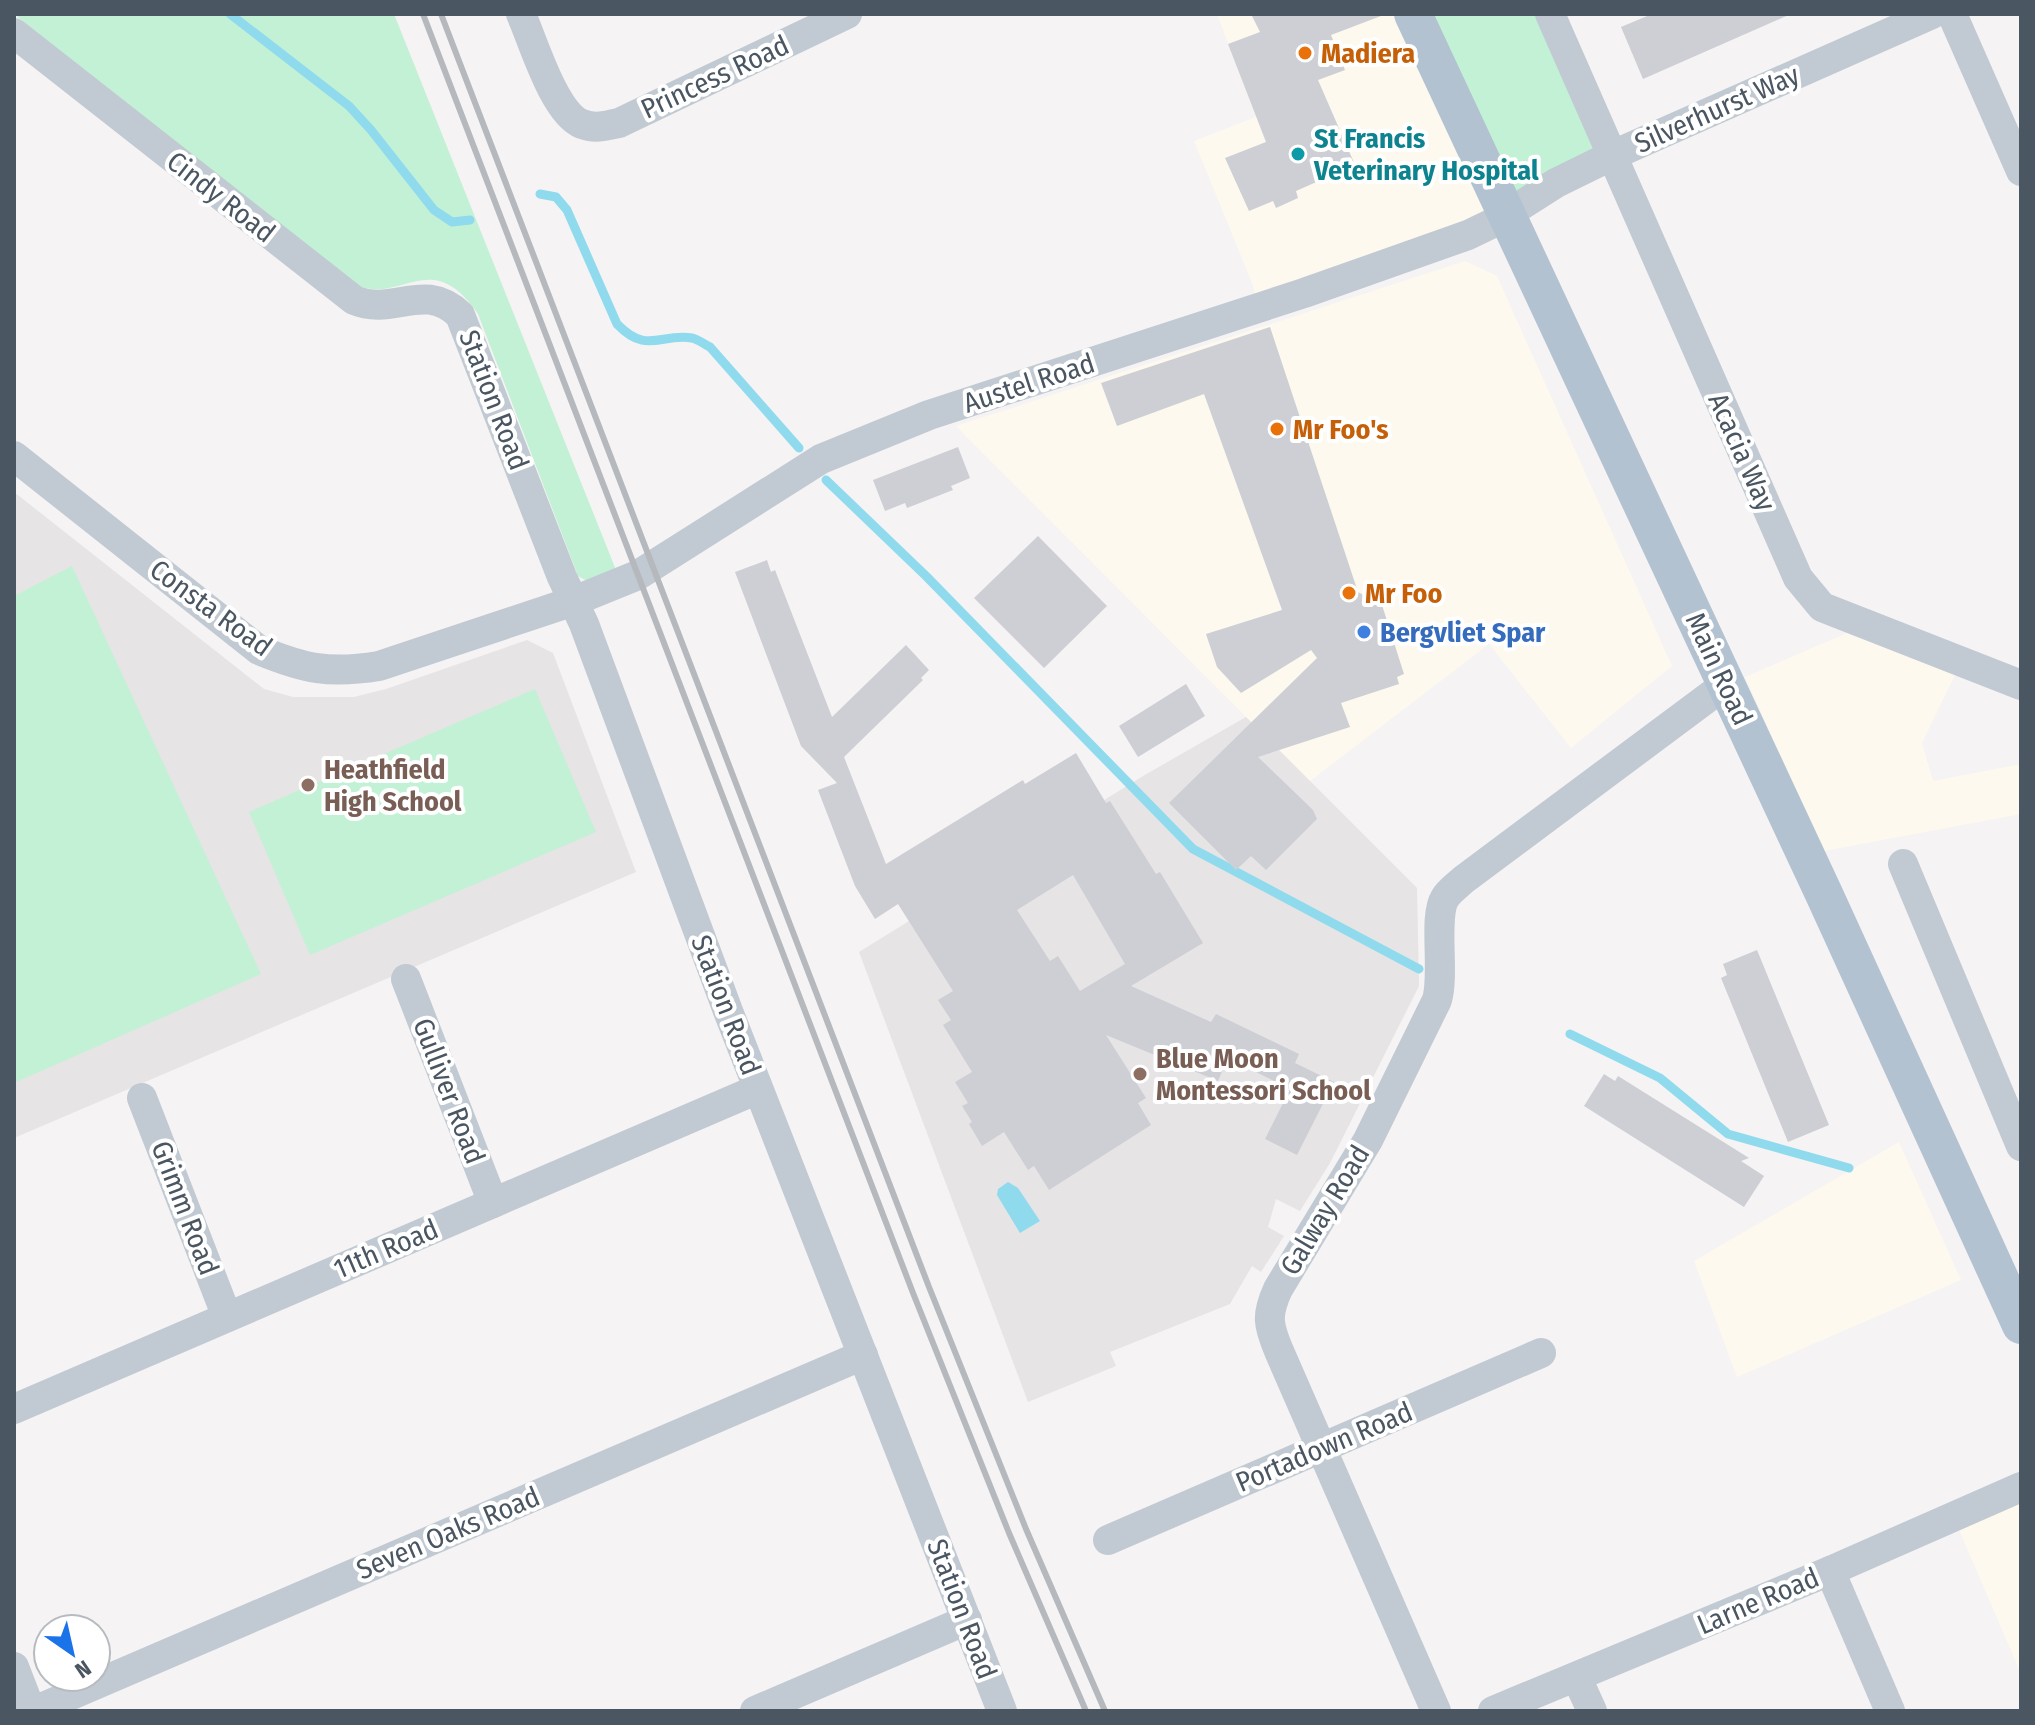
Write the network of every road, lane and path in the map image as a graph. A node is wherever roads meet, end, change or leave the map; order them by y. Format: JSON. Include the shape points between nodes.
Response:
{"nodes":[{"id":1,"x":521,"y":14,"type":"edge"},
{"id":2,"x":847,"y":14,"type":"edge"},
{"id":3,"x":1413,"y":14,"type":"edge"},
{"id":4,"x":1550,"y":14,"type":"edge"},
{"id":5,"x":1932,"y":14,"type":"edge"},
{"id":6,"x":1952,"y":14,"type":"edge"},
{"id":7,"x":14,"y":33,"type":"edge"},
{"id":8,"x":1613,"y":155,"type":"junction"},
{"id":9,"x":2021,"y":171,"type":"edge"},
{"id":10,"x":1507,"y":214,"type":"junction"},
{"id":11,"x":446,"y":304,"type":"joint"},
{"id":12,"x":14,"y":456,"type":"edge"},
{"id":13,"x":574,"y":601,"type":"junction"},
{"id":14,"x":1726,"y":684,"type":"junction"},
{"id":15,"x":2021,"y":685,"type":"edge"},
{"id":16,"x":1903,"y":864,"type":"dead end"},
{"id":17,"x":406,"y":979,"type":"dead end"},
{"id":18,"x":758,"y":1089,"type":"junction"},
{"id":19,"x":142,"y":1098,"type":"dead end"},
{"id":20,"x":2021,"y":1146,"type":"edge"},
{"id":21,"x":493,"y":1203,"type":"junction"},
{"id":22,"x":227,"y":1317,"type":"junction"},
{"id":23,"x":2021,"y":1325,"type":"edge"},
{"id":24,"x":1541,"y":1353,"type":"dead end"},
{"id":25,"x":863,"y":1355,"type":"junction"},
{"id":26,"x":14,"y":1409,"type":"edge"},
{"id":27,"x":1321,"y":1448,"type":"junction"},
{"id":28,"x":2021,"y":1487,"type":"edge"},
{"id":29,"x":1108,"y":1540,"type":"dead end"},
{"id":30,"x":1830,"y":1571,"type":"junction"},
{"id":31,"x":967,"y":1620,"type":"junction"},
{"id":32,"x":14,"y":1667,"type":"edge"},
{"id":33,"x":1577,"y":1678,"type":"junction"},
{"id":34,"x":33,"y":1711,"type":"edge"},
{"id":35,"x":755,"y":1711,"type":"edge"},
{"id":36,"x":1002,"y":1711,"type":"edge"},
{"id":37,"x":1436,"y":1711,"type":"edge"},
{"id":38,"x":1493,"y":1711,"type":"edge"},
{"id":39,"x":1592,"y":1711,"type":"edge"},
{"id":40,"x":1890,"y":1711,"type":"edge"}],
"edges":[{"from":1,"to":2,"type":"street","name":"Princess Road","via":[[565,111],[580,123],[599,128]]},
{"from":3,"to":10,"type":"main road","name":"Main Road"},
{"from":4,"to":8,"type":"street","name":"Acacia Way"},
{"from":5,"to":8,"type":"street","name":"Silverhurst Way"},
{"from":6,"to":9,"type":"street"},
{"from":7,"to":11,"type":"street","name":"Cindy Road","via":[[354,300],[379,306],[426,298]]},
{"from":8,"to":10,"type":"street","name":"Silverhurst Way","via":[[1545,188]]},
{"from":8,"to":15,"type":"street","name":"Acacia Way","via":[[1798,578],[1822,607]]},
{"from":10,"to":13,"type":"street","name":"Austel Road","via":[[1468,235],[1304,293],[929,415],[811,465],[653,567]]},
{"from":10,"to":14,"type":"main road","name":"Main Road"},
{"from":11,"to":13,"type":"street","name":"Station Road","via":[[465,324]]},
{"from":12,"to":13,"type":"street","name":"Consta Road","via":[[259,650],[294,665],[347,671],[379,666]]},
{"from":13,"to":18,"type":"street","name":"Station Road"},
{"from":14,"to":23,"type":"main road","name":"Main Road"},
{"from":14,"to":27,"type":"street","name":"Galway Road","via":[[1445,898],[1437,1000],[1368,1140],[1269,1308],[1270,1329]]},
{"from":16,"to":20,"type":"street"},
{"from":17,"to":21,"type":"street","name":"Gulliver Road"},
{"from":18,"to":21,"type":"street","name":"11th Road"},
{"from":18,"to":25,"type":"street","name":"Station Road"},
{"from":19,"to":22,"type":"street","name":"Grimm Road"},
{"from":21,"to":22,"type":"street","name":"11th Road"},
{"from":22,"to":26,"type":"street","name":"11th Road"},
{"from":24,"to":27,"type":"street","name":"Portadown Road"},
{"from":25,"to":31,"type":"street","name":"Station Road"},
{"from":25,"to":34,"type":"street","name":"Seven Oaks Road"},
{"from":27,"to":29,"type":"street","name":"Portadown Road"},
{"from":27,"to":37,"type":"street","name":"Galway Road"},
{"from":28,"to":30,"type":"street","name":"Larne Road"},
{"from":30,"to":33,"type":"street","name":"Larne Road"},
{"from":30,"to":40,"type":"street"},
{"from":31,"to":35,"type":"street"},
{"from":31,"to":36,"type":"street","name":"Station Road"},
{"from":32,"to":34,"type":"street"},
{"from":33,"to":38,"type":"street","name":"Larne Road"},
{"from":33,"to":39,"type":"street"}]}
